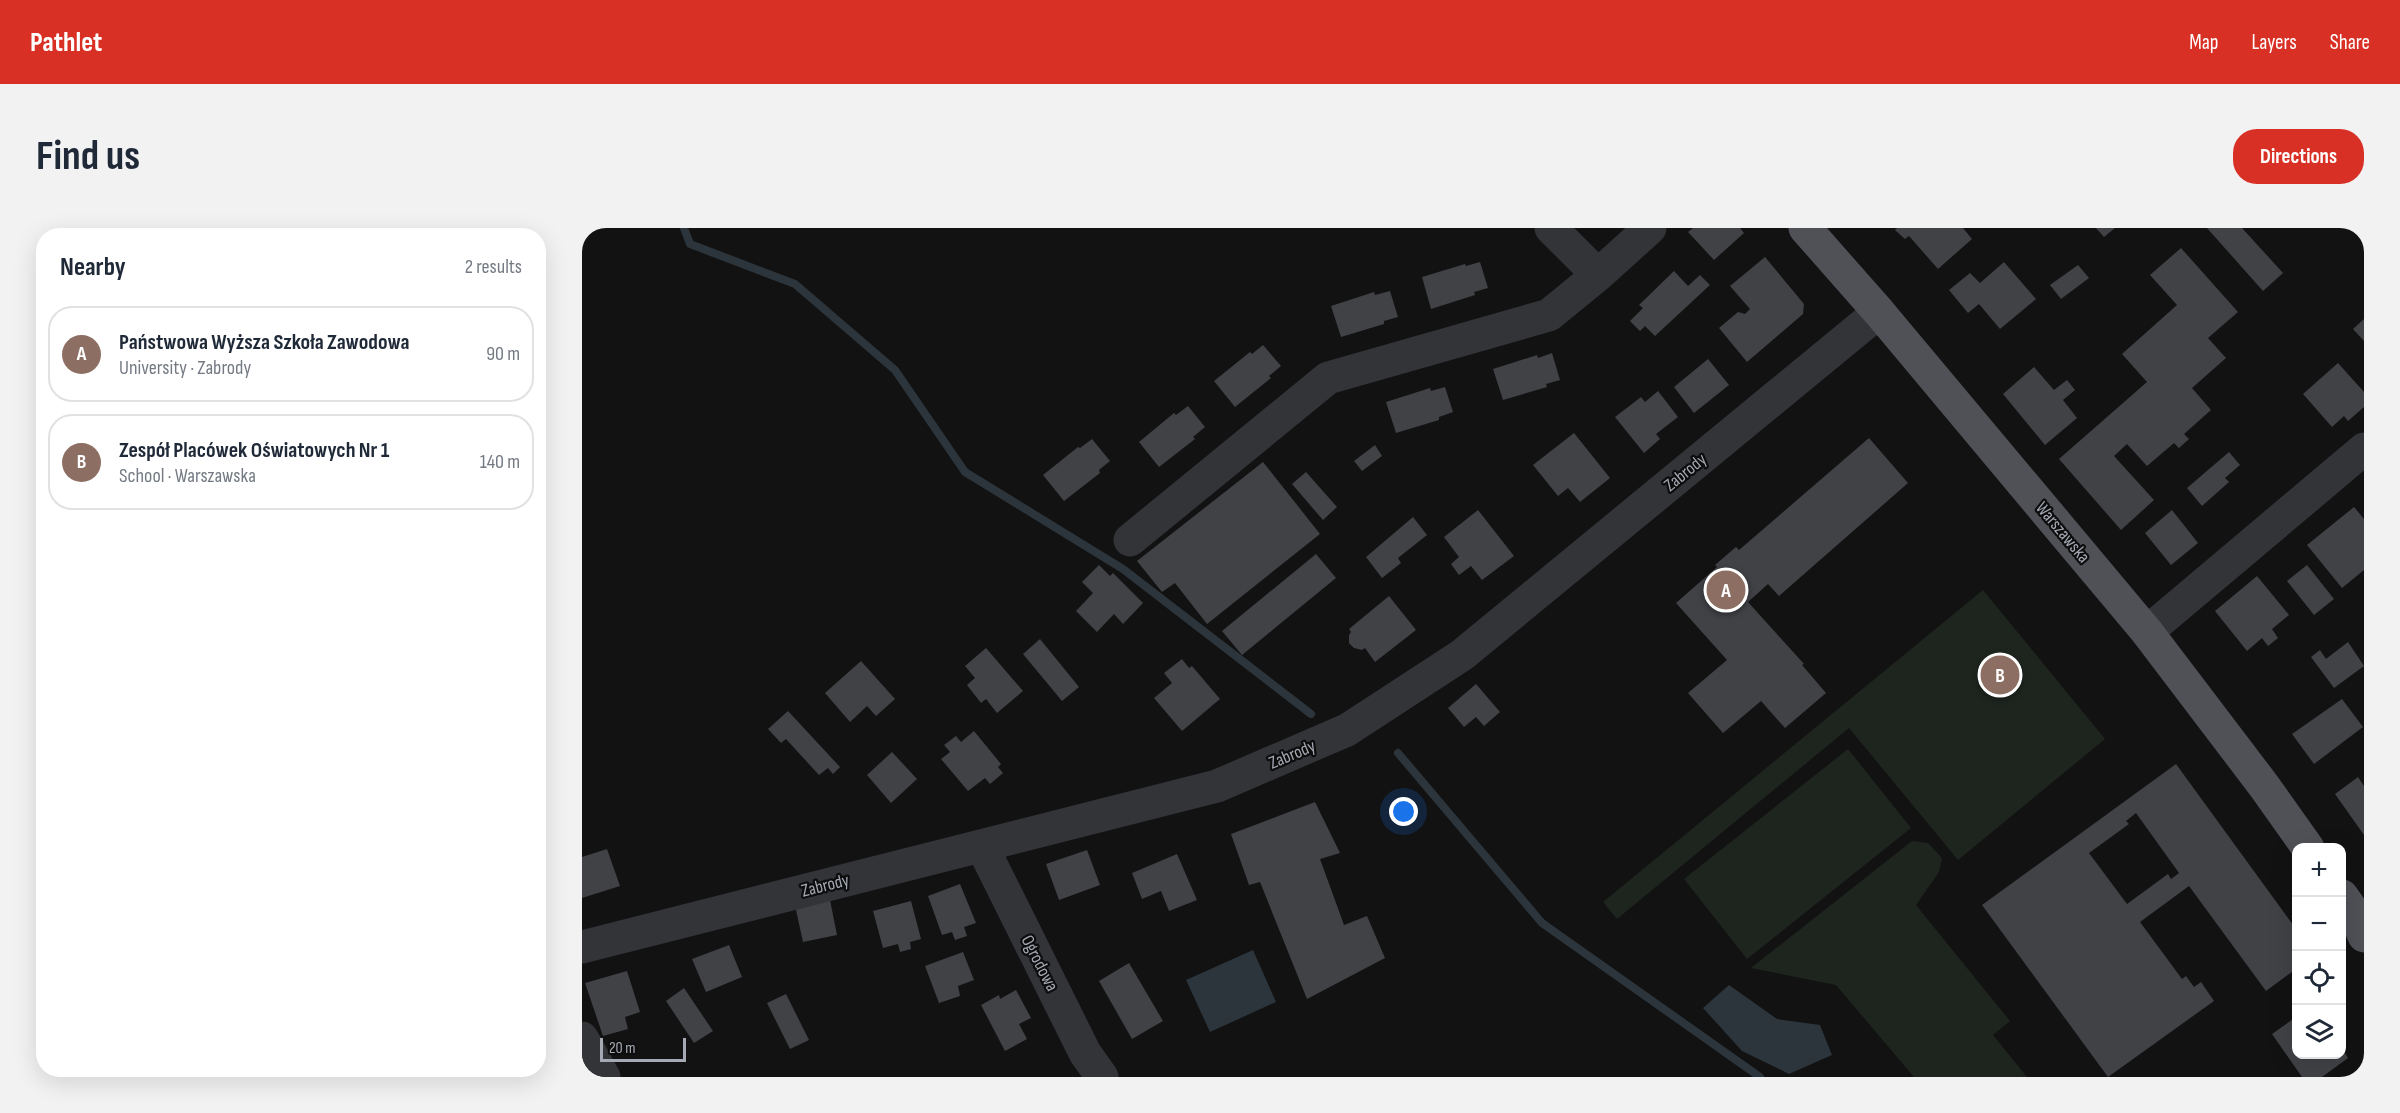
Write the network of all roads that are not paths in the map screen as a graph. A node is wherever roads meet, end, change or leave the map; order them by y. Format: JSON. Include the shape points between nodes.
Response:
{"nodes":[{"id":1,"x":1551,"y":228,"type":"edge"},
{"id":2,"x":1650,"y":228,"type":"edge"},
{"id":3,"x":1804,"y":228,"type":"edge"},
{"id":4,"x":1598,"y":275,"type":"junction"},
{"id":5,"x":1879,"y":312,"type":"junction"},
{"id":6,"x":2364,"y":449,"type":"edge"},
{"id":7,"x":1130,"y":540,"type":"dead end"},
{"id":8,"x":2147,"y":633,"type":"junction"},
{"id":9,"x":2304,"y":843,"type":"edge"},
{"id":10,"x":982,"y":846,"type":"junction"},
{"id":11,"x":582,"y":947,"type":"edge"},
{"id":12,"x":582,"y":1038,"type":"edge"},
{"id":13,"x":598,"y":1074,"type":"edge"},
{"id":14,"x":1102,"y":1077,"type":"edge"}],
"edges":[{"from":1,"to":4,"type":"street"},
{"from":2,"to":4,"type":"street"},
{"from":3,"to":5,"type":"main road","name":"Warszawska"},
{"from":4,"to":7,"type":"street","via":[[1549,315],[1328,378]]},
{"from":5,"to":8,"type":"main road","name":"Warszawska"},
{"from":5,"to":10,"type":"street","name":"Zabrody","via":[[1462,655],[1347,730],[1217,786]]},
{"from":6,"to":8,"type":"street"},
{"from":8,"to":9,"type":"main road","name":"Warszawska"},
{"from":10,"to":11,"type":"street","name":"Zabrody"},
{"from":10,"to":14,"type":"street","name":"Ogrodowa","via":[[1085,1053]]},
{"from":12,"to":13,"type":"street"}]}
